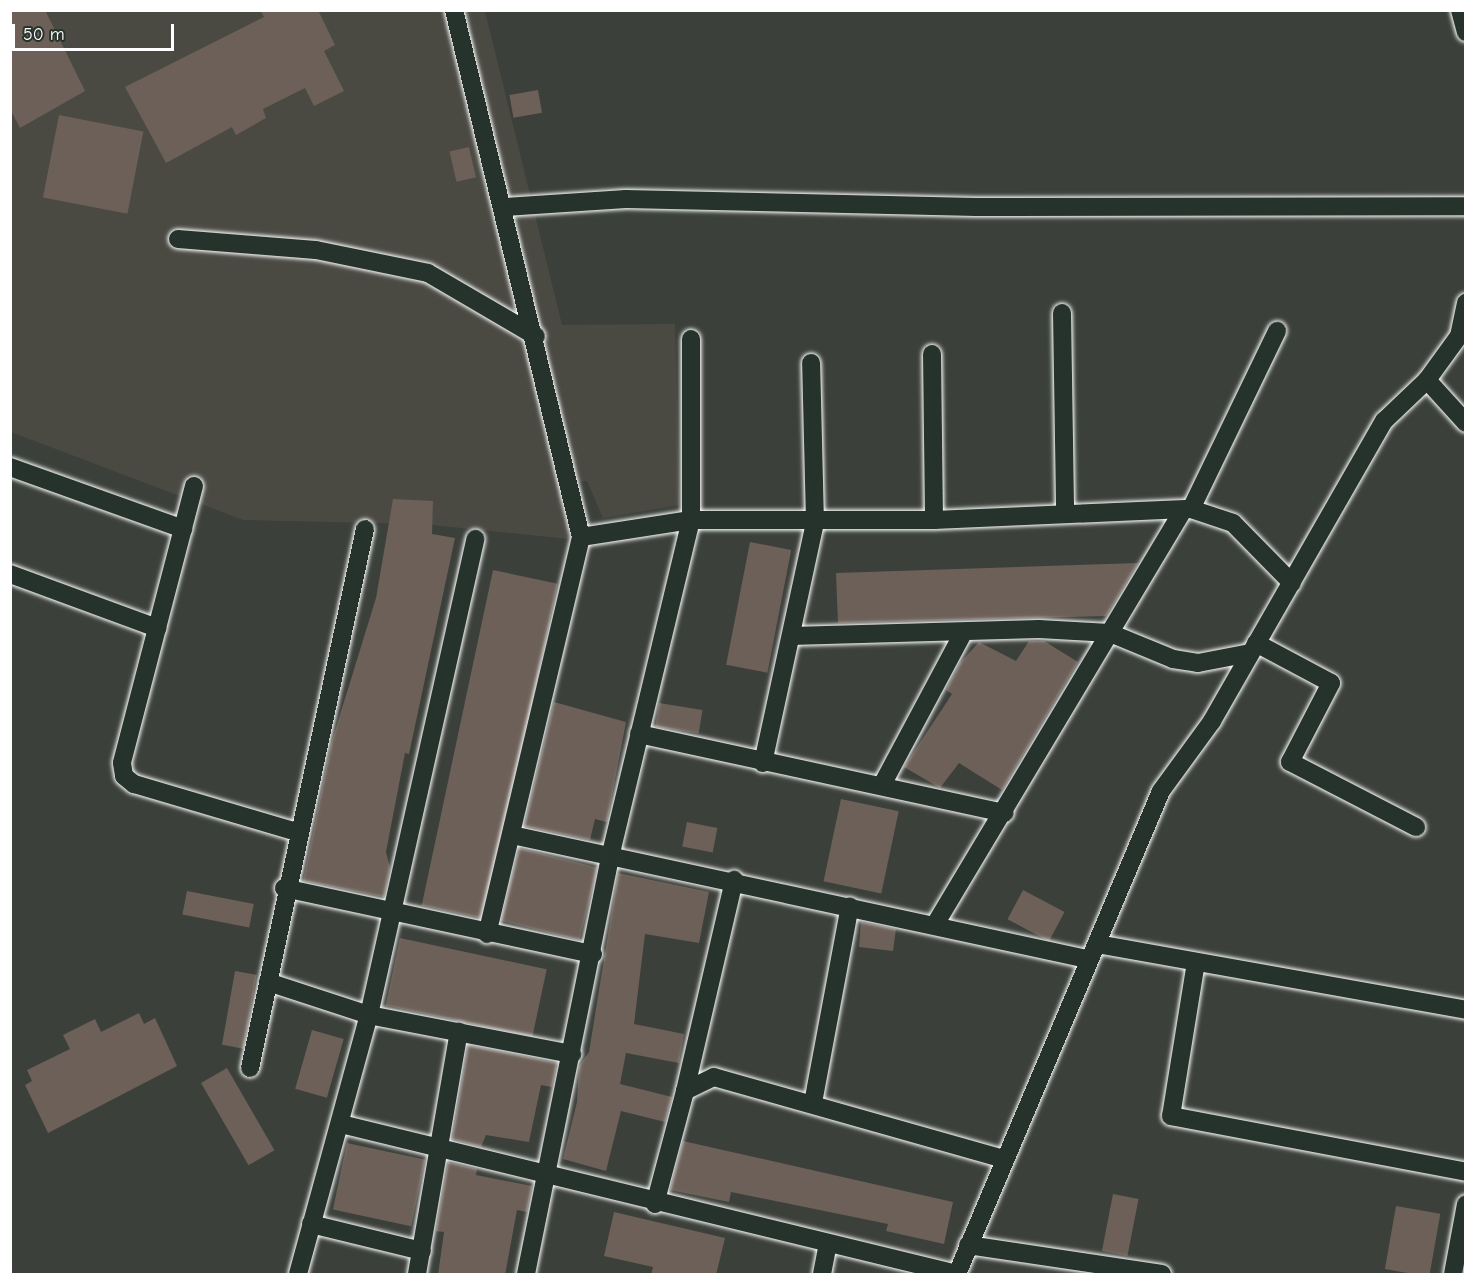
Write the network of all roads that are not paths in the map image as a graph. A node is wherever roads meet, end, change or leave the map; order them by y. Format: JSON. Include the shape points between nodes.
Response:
{"nodes":[{"id":1,"x":454,"y":10,"type":"edge"},
{"id":2,"x":1460,"y":10,"type":"edge"},
{"id":3,"x":1466,"y":32,"type":"edge"},
{"id":4,"x":1466,"y":206,"type":"edge"},
{"id":5,"x":505,"y":207,"type":"junction"},
{"id":6,"x":178,"y":240,"type":"dead end"},
{"id":7,"x":1466,"y":303,"type":"edge"},
{"id":8,"x":1062,"y":313,"type":"dead end"},
{"id":9,"x":1277,"y":332,"type":"dead end"},
{"id":10,"x":536,"y":336,"type":"junction"},
{"id":11,"x":691,"y":339,"type":"dead end"},
{"id":12,"x":932,"y":354,"type":"dead end"},
{"id":13,"x":811,"y":363,"type":"dead end"},
{"id":14,"x":1427,"y":380,"type":"junction"},
{"id":15,"x":1466,"y":423,"type":"edge"},
{"id":16,"x":10,"y":467,"type":"edge"},
{"id":17,"x":194,"y":486,"type":"dead end"},
{"id":18,"x":1187,"y":510,"type":"junction"},
{"id":19,"x":1065,"y":514,"type":"junction"},
{"id":20,"x":691,"y":520,"type":"junction"},
{"id":21,"x":934,"y":520,"type":"junction"},
{"id":22,"x":815,"y":522,"type":"junction"},
{"id":23,"x":183,"y":529,"type":"junction"},
{"id":24,"x":365,"y":529,"type":"dead end"},
{"id":25,"x":581,"y":537,"type":"junction"},
{"id":26,"x":475,"y":539,"type":"dead end"},
{"id":27,"x":10,"y":574,"type":"edge"},
{"id":28,"x":1292,"y":583,"type":"junction"},
{"id":29,"x":157,"y":628,"type":"junction"},
{"id":30,"x":1110,"y":633,"type":"junction"},
{"id":31,"x":962,"y":635,"type":"junction"},
{"id":32,"x":791,"y":636,"type":"junction"},
{"id":33,"x":1253,"y":648,"type":"junction"},
{"id":34,"x":639,"y":734,"type":"junction"},
{"id":35,"x":763,"y":763,"type":"junction"},
{"id":36,"x":882,"y":785,"type":"junction"},
{"id":37,"x":1005,"y":813,"type":"junction"},
{"id":38,"x":1416,"y":827,"type":"dead end"},
{"id":39,"x":297,"y":832,"type":"junction"},
{"id":40,"x":512,"y":835,"type":"junction"},
{"id":41,"x":610,"y":853,"type":"junction"},
{"id":42,"x":734,"y":880,"type":"junction"},
{"id":43,"x":284,"y":888,"type":"junction"},
{"id":44,"x":850,"y":906,"type":"junction"},
{"id":45,"x":390,"y":911,"type":"junction"},
{"id":46,"x":936,"y":923,"type":"junction"},
{"id":47,"x":487,"y":934,"type":"junction"},
{"id":48,"x":1092,"y":951,"type":"junction"},
{"id":49,"x":593,"y":954,"type":"junction"},
{"id":50,"x":1196,"y":962,"type":"junction"},
{"id":51,"x":268,"y":982,"type":"junction"},
{"id":52,"x":1466,"y":1010,"type":"edge"},
{"id":53,"x":369,"y":1015,"type":"junction"},
{"id":54,"x":459,"y":1032,"type":"junction"},
{"id":55,"x":572,"y":1054,"type":"junction"},
{"id":56,"x":250,"y":1068,"type":"dead end"},
{"id":57,"x":686,"y":1091,"type":"junction"},
{"id":58,"x":813,"y":1103,"type":"junction"},
{"id":59,"x":341,"y":1124,"type":"junction"},
{"id":60,"x":439,"y":1150,"type":"junction"},
{"id":61,"x":1003,"y":1159,"type":"junction"},
{"id":62,"x":1466,"y":1172,"type":"edge"},
{"id":63,"x":546,"y":1178,"type":"junction"},
{"id":64,"x":655,"y":1204,"type":"junction"},
{"id":65,"x":1466,"y":1204,"type":"edge"},
{"id":66,"x":311,"y":1224,"type":"junction"},
{"id":67,"x":828,"y":1244,"type":"junction"},
{"id":68,"x":968,"y":1245,"type":"junction"},
{"id":69,"x":422,"y":1251,"type":"junction"},
{"id":70,"x":957,"y":1274,"type":"edge"},
{"id":71,"x":1151,"y":1274,"type":"edge"},
{"id":72,"x":298,"y":1275,"type":"edge"},
{"id":73,"x":417,"y":1275,"type":"edge"},
{"id":74,"x":526,"y":1275,"type":"edge"},
{"id":75,"x":822,"y":1275,"type":"edge"},
{"id":76,"x":1453,"y":1275,"type":"edge"}],
"edges":[{"from":1,"to":5,"type":"street"},
{"from":2,"to":3,"type":"street"},
{"from":4,"to":5,"type":"street","via":[[976,207],[626,199]]},
{"from":5,"to":10,"type":"street"},
{"from":6,"to":10,"type":"street","via":[[316,250],[428,273]]},
{"from":7,"to":14,"type":"street","via":[[1460,336]]},
{"from":8,"to":19,"type":"street"},
{"from":9,"to":18,"type":"street"},
{"from":10,"to":25,"type":"street"},
{"from":11,"to":20,"type":"street"},
{"from":12,"to":21,"type":"street"},
{"from":13,"to":22,"type":"street"},
{"from":14,"to":15,"type":"street"},
{"from":14,"to":28,"type":"street","via":[[1384,421]]},
{"from":16,"to":23,"type":"street"},
{"from":17,"to":23,"type":"street"},
{"from":18,"to":19,"type":"street"},
{"from":18,"to":28,"type":"street","via":[[1233,523]]},
{"from":18,"to":30,"type":"street"},
{"from":19,"to":21,"type":"street"},
{"from":20,"to":22,"type":"street"},
{"from":20,"to":25,"type":"street"},
{"from":20,"to":34,"type":"street"},
{"from":21,"to":22,"type":"street"},
{"from":22,"to":32,"type":"street"},
{"from":23,"to":29,"type":"street"},
{"from":24,"to":39,"type":"street"},
{"from":25,"to":40,"type":"street"},
{"from":26,"to":45,"type":"street"},
{"from":27,"to":29,"type":"street"},
{"from":28,"to":33,"type":"street"},
{"from":29,"to":39,"type":"street","via":[[122,763],[124,776],[134,784]]},
{"from":30,"to":31,"type":"street","via":[[1039,629]]},
{"from":30,"to":33,"type":"street","via":[[1198,663]]},
{"from":30,"to":37,"type":"street"},
{"from":31,"to":32,"type":"street"},
{"from":31,"to":36,"type":"street"},
{"from":32,"to":35,"type":"street"},
{"from":33,"to":38,"type":"street","via":[[1331,683],[1290,762]]},
{"from":33,"to":48,"type":"street","via":[[1212,721],[1161,791]]},
{"from":34,"to":35,"type":"street"},
{"from":34,"to":41,"type":"street"},
{"from":35,"to":36,"type":"street"},
{"from":36,"to":37,"type":"street"},
{"from":37,"to":46,"type":"street"},
{"from":39,"to":43,"type":"street"},
{"from":40,"to":41,"type":"street"},
{"from":40,"to":47,"type":"street"},
{"from":41,"to":42,"type":"street"},
{"from":41,"to":49,"type":"street"},
{"from":42,"to":44,"type":"street"},
{"from":42,"to":57,"type":"street"},
{"from":43,"to":45,"type":"street"},
{"from":43,"to":51,"type":"street"},
{"from":44,"to":46,"type":"street"},
{"from":44,"to":58,"type":"street"},
{"from":45,"to":47,"type":"street"},
{"from":45,"to":53,"type":"street"},
{"from":46,"to":48,"type":"street"},
{"from":47,"to":49,"type":"street"},
{"from":48,"to":50,"type":"street"},
{"from":48,"to":61,"type":"street"},
{"from":49,"to":55,"type":"street"},
{"from":50,"to":52,"type":"street"},
{"from":50,"to":62,"type":"street","via":[[1171,1116]]},
{"from":51,"to":53,"type":"street"},
{"from":51,"to":56,"type":"street"},
{"from":53,"to":54,"type":"street"},
{"from":53,"to":59,"type":"street"},
{"from":54,"to":55,"type":"street"},
{"from":54,"to":60,"type":"street"},
{"from":55,"to":63,"type":"street"},
{"from":57,"to":58,"type":"street","via":[[714,1077]]},
{"from":57,"to":64,"type":"street"},
{"from":58,"to":61,"type":"street"},
{"from":59,"to":60,"type":"street"},
{"from":59,"to":66,"type":"street"},
{"from":60,"to":63,"type":"street"},
{"from":60,"to":69,"type":"street"},
{"from":61,"to":68,"type":"street"},
{"from":63,"to":64,"type":"street"},
{"from":63,"to":74,"type":"street"},
{"from":64,"to":67,"type":"street"},
{"from":65,"to":76,"type":"street"},
{"from":66,"to":69,"type":"street"},
{"from":66,"to":72,"type":"street"},
{"from":67,"to":70,"type":"street"},
{"from":67,"to":75,"type":"street"},
{"from":68,"to":70,"type":"street"},
{"from":68,"to":71,"type":"street"},
{"from":69,"to":73,"type":"street"}]}
